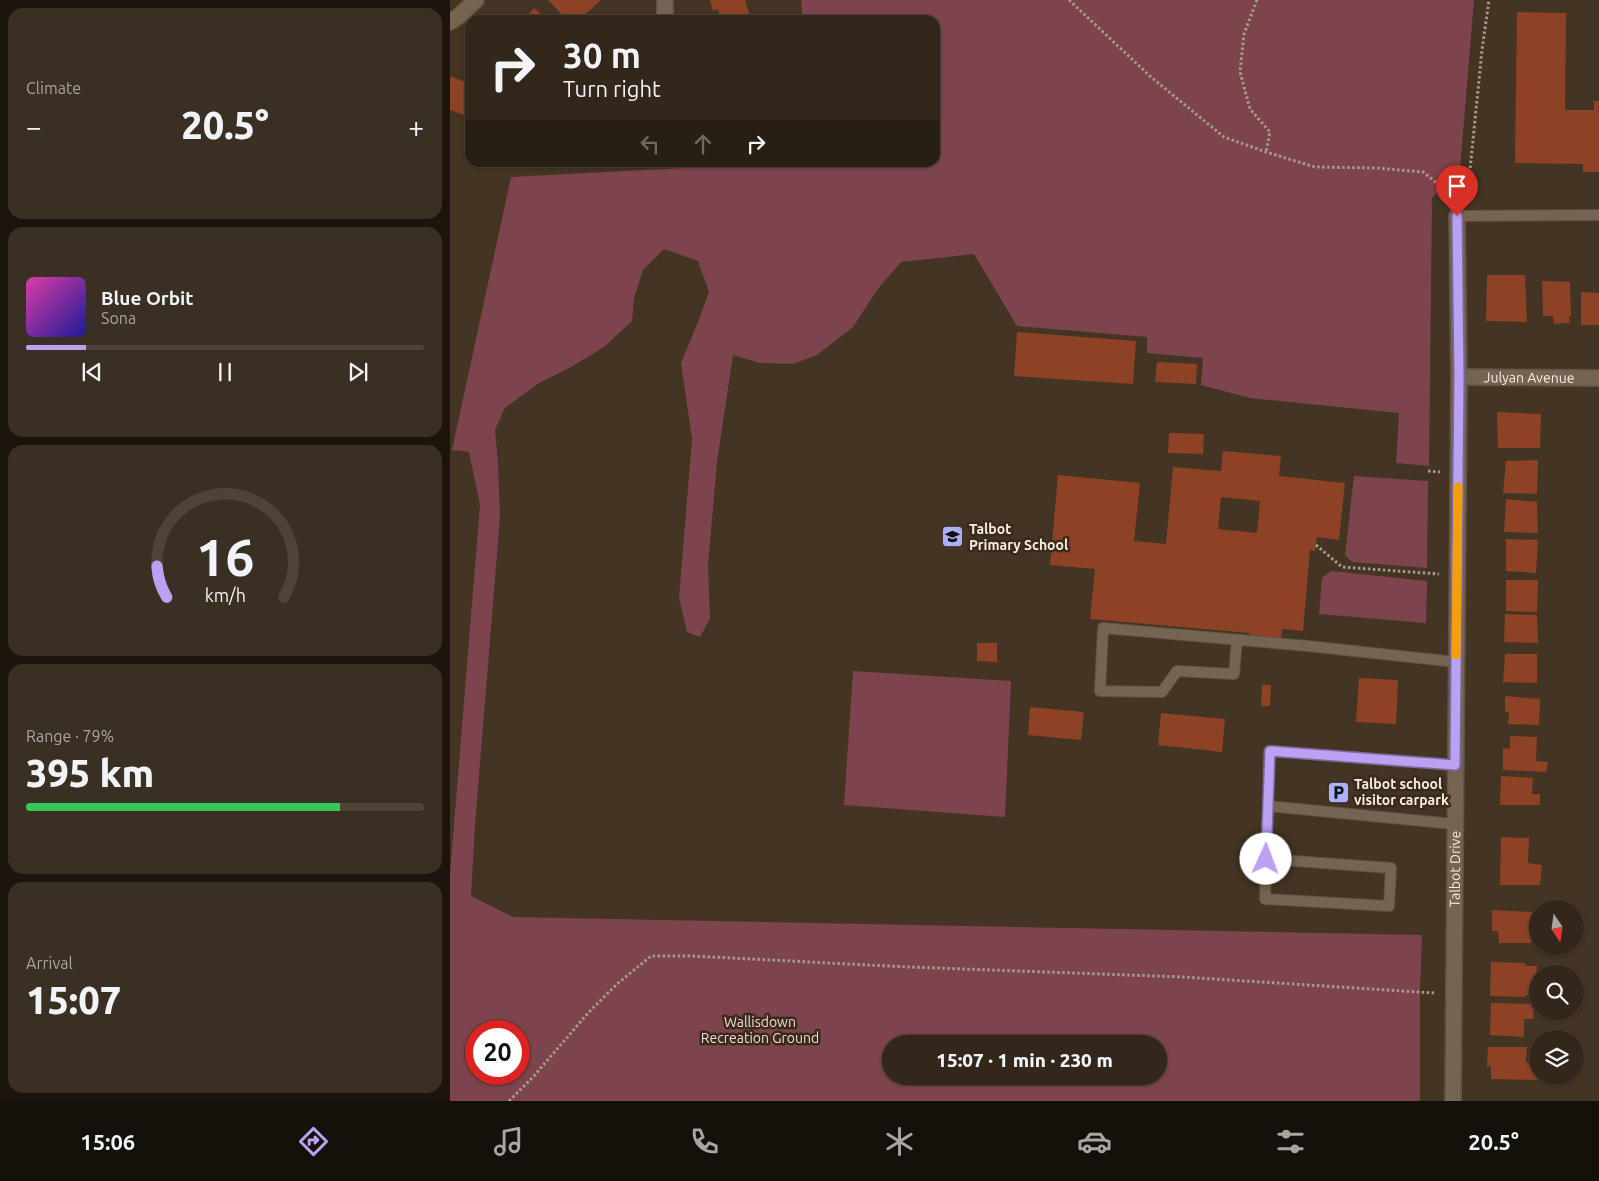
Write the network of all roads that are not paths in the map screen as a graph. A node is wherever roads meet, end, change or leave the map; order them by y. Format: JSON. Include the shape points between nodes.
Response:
{"nodes":[{"id":1,"x":476,"y":0,"type":"edge"},
{"id":2,"x":665,"y":0,"type":"edge"},
{"id":3,"x":665,"y":15,"type":"edge"},
{"id":4,"x":450,"y":22,"type":"edge"},
{"id":5,"x":1599,"y":215,"type":"edge"},
{"id":6,"x":1457,"y":216,"type":"joint"},
{"id":7,"x":1459,"y":377,"type":"junction"},
{"id":8,"x":1599,"y":378,"type":"edge"},
{"id":9,"x":1237,"y":640,"type":"junction"},
{"id":10,"x":1456,"y":662,"type":"junction"},
{"id":11,"x":1455,"y":765,"type":"junction"},
{"id":12,"x":1268,"y":806,"type":"junction"},
{"id":13,"x":1454,"y":824,"type":"junction"},
{"id":14,"x":1266,"y":859,"type":"junction"},
{"id":15,"x":1453,"y":1101,"type":"edge"}],
"edges":[{"from":1,"to":4,"type":"street"},
{"from":2,"to":3,"type":"street"},
{"from":5,"to":6,"type":"lane"},
{"from":6,"to":7,"type":"street","name":"Talbot Drive"},
{"from":7,"to":8,"type":"street","name":"Julyan Avenue"},
{"from":7,"to":10,"type":"street","name":"Talbot Drive"},
{"from":9,"to":9,"type":"lane","via":[[1104,628],[1100,691],[1162,692],[1177,671],[1234,674]]},
{"from":9,"to":10,"type":"lane"},
{"from":10,"to":11,"type":"street","name":"Talbot Drive"},
{"from":11,"to":12,"type":"lane","via":[[1270,751]]},
{"from":11,"to":13,"type":"street","name":"Talbot Drive"},
{"from":12,"to":13,"type":"lane"},
{"from":12,"to":14,"type":"lane"},
{"from":13,"to":15,"type":"street","name":"Talbot Drive"},
{"from":14,"to":14,"type":"lane","via":[[1391,868],[1389,906],[1265,899]]}]}
